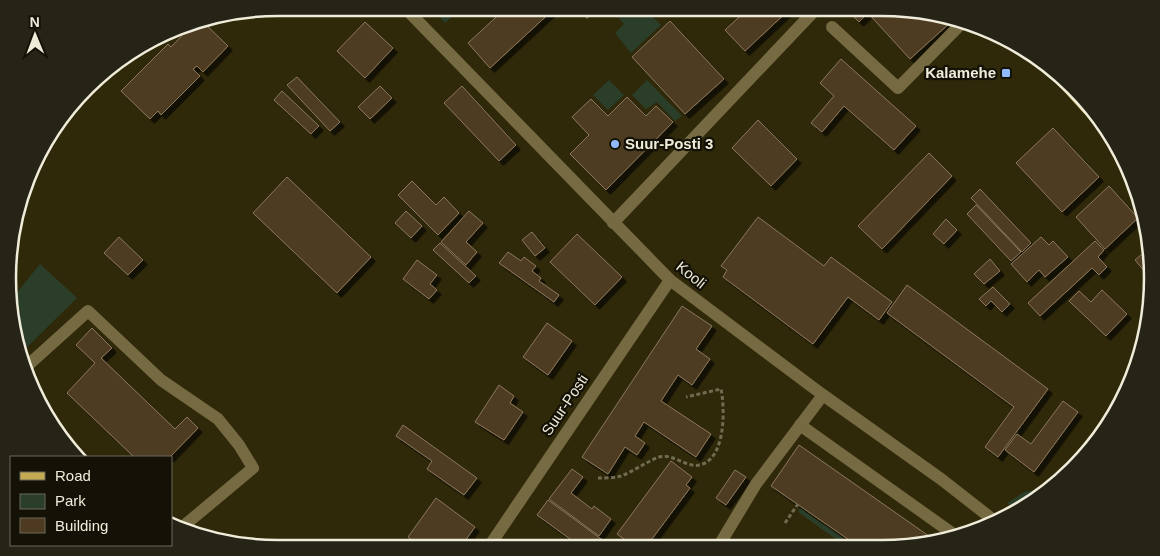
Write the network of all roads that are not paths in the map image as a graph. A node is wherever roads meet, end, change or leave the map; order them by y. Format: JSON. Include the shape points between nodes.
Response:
{"nodes":[{"id":1,"x":413,"y":16,"type":"edge"},
{"id":2,"x":809,"y":16,"type":"edge"},
{"id":3,"x":958,"y":27,"type":"edge"},
{"id":4,"x":832,"y":28,"type":"dead end"},
{"id":5,"x":613,"y":223,"type":"junction"},
{"id":6,"x":670,"y":280,"type":"junction"},
{"id":7,"x":30,"y":363,"type":"edge"},
{"id":8,"x":823,"y":395,"type":"junction"},
{"id":9,"x":800,"y":425,"type":"junction"},
{"id":10,"x":989,"y":517,"type":"edge"},
{"id":11,"x":187,"y":523,"type":"edge"},
{"id":12,"x":949,"y":531,"type":"edge"},
{"id":13,"x":493,"y":540,"type":"edge"},
{"id":14,"x":722,"y":540,"type":"edge"}],
"edges":[{"from":1,"to":5,"type":"street","name":"Kooli"},
{"from":2,"to":5,"type":"street"},
{"from":3,"to":4,"type":"street","via":[[898,88]]},
{"from":5,"to":6,"type":"street","name":"Kooli"},
{"from":6,"to":8,"type":"street","name":"Kooli"},
{"from":6,"to":13,"type":"street","name":"Suur-Posti"},
{"from":7,"to":11,"type":"street","via":[[88,311],[161,380],[218,419],[253,468]]},
{"from":8,"to":9,"type":"street"},
{"from":8,"to":10,"type":"street","name":"Kooli"},
{"from":9,"to":12,"type":"street"},
{"from":9,"to":14,"type":"street","via":[[756,484]]}]}
